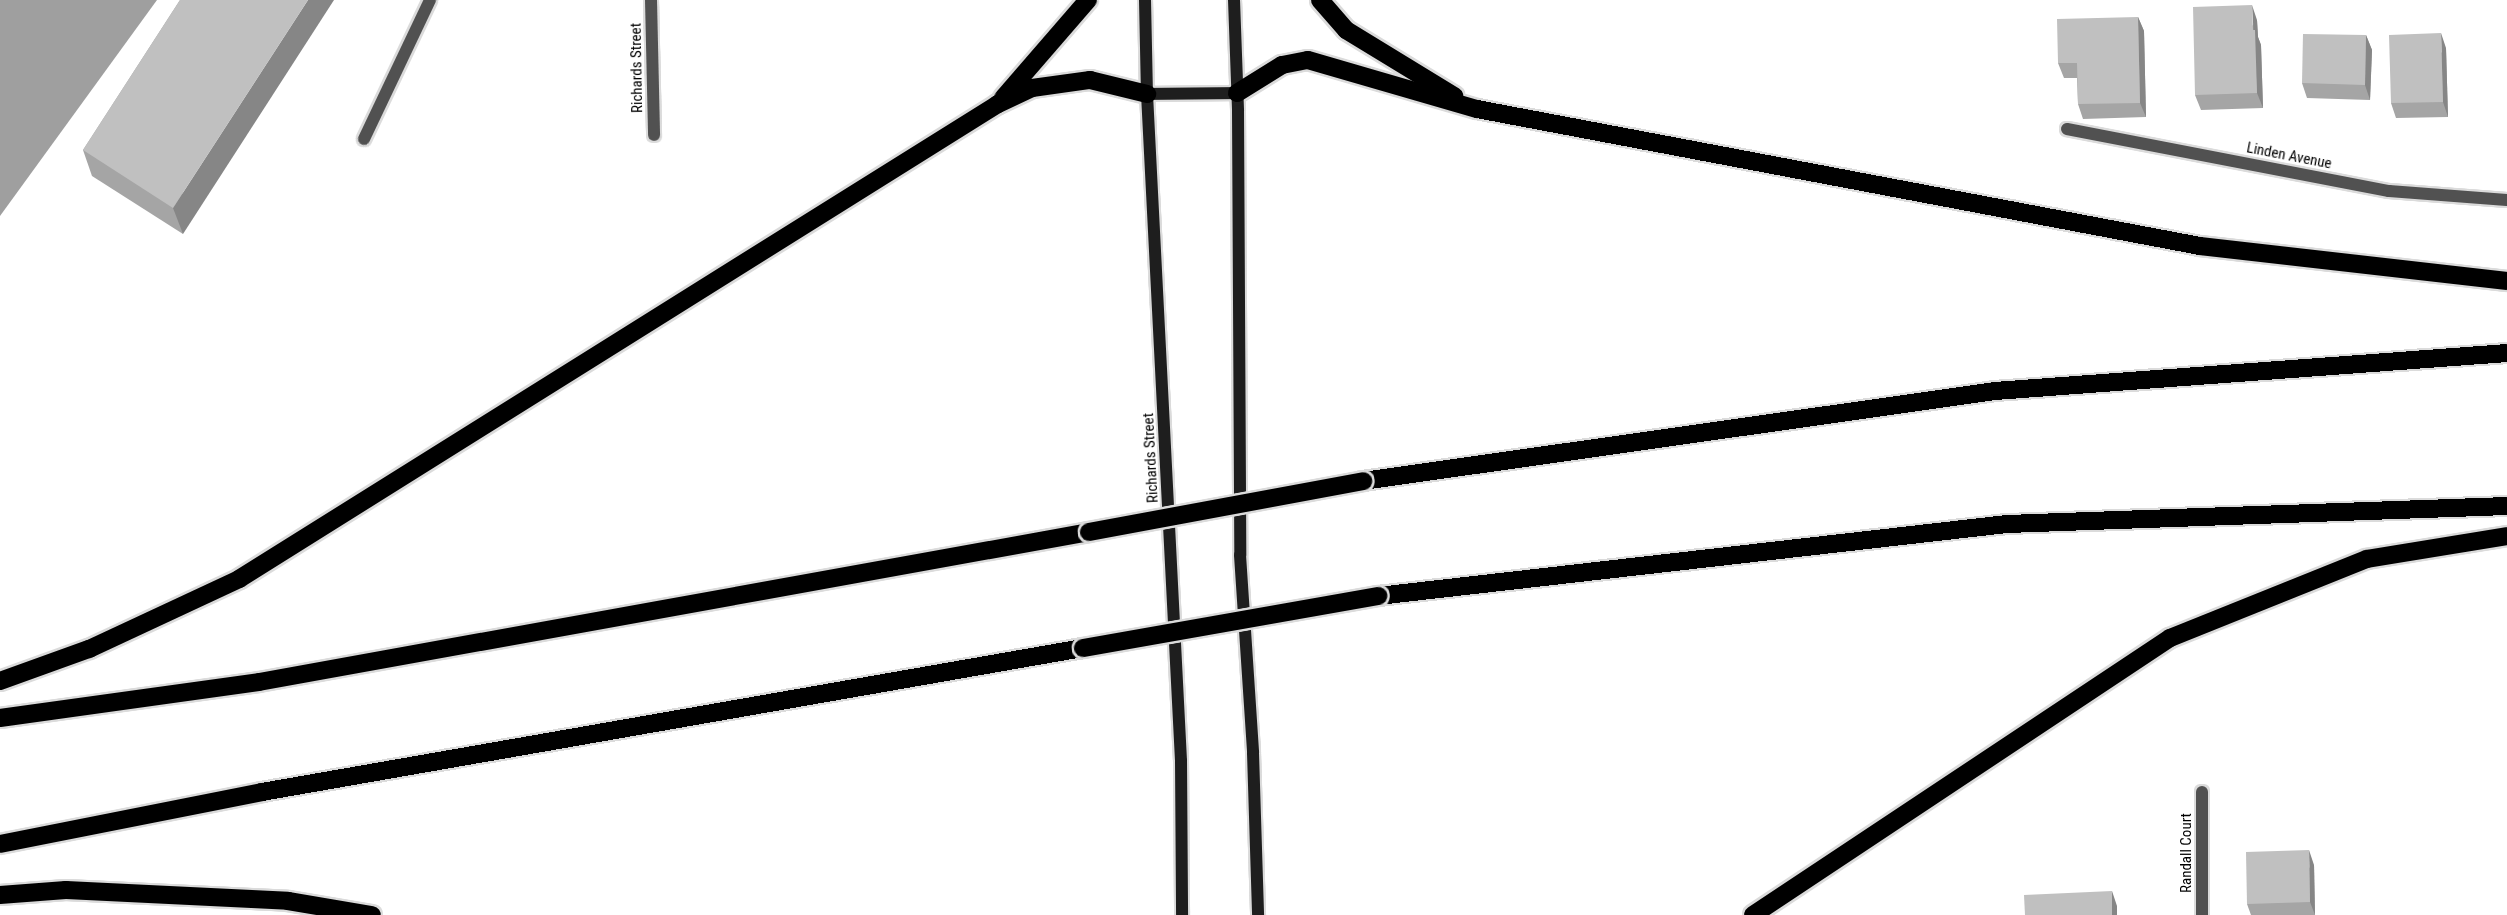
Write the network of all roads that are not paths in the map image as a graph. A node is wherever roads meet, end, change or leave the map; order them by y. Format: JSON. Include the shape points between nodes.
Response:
{"nodes":[{"id":1,"x":430,"y":0,"type":"edge"},
{"id":2,"x":651,"y":0,"type":"edge"},
{"id":3,"x":1089,"y":0,"type":"edge"},
{"id":4,"x":1145,"y":0,"type":"edge"},
{"id":5,"x":1234,"y":0,"type":"edge"},
{"id":6,"x":1320,"y":0,"type":"edge"},
{"id":7,"x":1237,"y":93,"type":"junction"},
{"id":8,"x":1147,"y":94,"type":"junction"},
{"id":9,"x":998,"y":104,"type":"junction"},
{"id":10,"x":1476,"y":109,"type":"junction"},
{"id":11,"x":2067,"y":129,"type":"dead end"},
{"id":12,"x":654,"y":135,"type":"dead end"},
{"id":13,"x":364,"y":139,"type":"dead end"},
{"id":14,"x":2507,"y":200,"type":"edge"},
{"id":15,"x":2507,"y":281,"type":"edge"},
{"id":16,"x":2507,"y":353,"type":"edge"},
{"id":17,"x":2507,"y":506,"type":"edge"},
{"id":18,"x":2507,"y":536,"type":"edge"},
{"id":19,"x":0,"y":681,"type":"edge"},
{"id":20,"x":0,"y":718,"type":"edge"},
{"id":21,"x":2202,"y":792,"type":"dead end"},
{"id":22,"x":0,"y":844,"type":"edge"},
{"id":23,"x":0,"y":895,"type":"edge"},
{"id":24,"x":372,"y":915,"type":"edge"},
{"id":25,"x":1182,"y":915,"type":"edge"},
{"id":26,"x":1258,"y":915,"type":"edge"},
{"id":27,"x":1753,"y":915,"type":"edge"},
{"id":28,"x":2202,"y":915,"type":"edge"}],
"edges":[{"from":1,"to":13,"type":"street"},
{"from":2,"to":12,"type":"street","name":"Richards Street"},
{"from":3,"to":9,"type":"highway"},
{"from":4,"to":8,"type":"street","name":"Richards Street"},
{"from":5,"to":7,"type":"street"},
{"from":6,"to":10,"type":"highway","via":[[1346,30]]},
{"from":7,"to":8,"type":"street"},
{"from":7,"to":10,"type":"highway","via":[[1282,65],[1308,60]]},
{"from":7,"to":26,"type":"street","via":[[1240,555],[1253,753]]},
{"from":8,"to":9,"type":"highway","via":[[1090,80],[1032,88]]},
{"from":8,"to":25,"type":"street","name":"Richards Street","via":[[1181,749]]},
{"from":9,"to":19,"type":"highway","via":[[239,579],[89,649]]},
{"from":10,"to":15,"type":"highway","via":[[2200,246]]},
{"from":11,"to":14,"type":"street","name":"Linden Avenue","via":[[2390,191]]},
{"from":16,"to":20,"type":"highway","bridge":true,"via":[[1995,391],[1363,481],[259,682]]},
{"from":17,"to":22,"type":"highway","bridge":true,"via":[[2007,524],[1378,596],[262,792]]},
{"from":18,"to":27,"type":"highway","via":[[2367,559],[2170,638]]},
{"from":21,"to":28,"type":"street","name":"Randall Court"},
{"from":23,"to":24,"type":"highway","via":[[66,890],[288,901]]}]}
